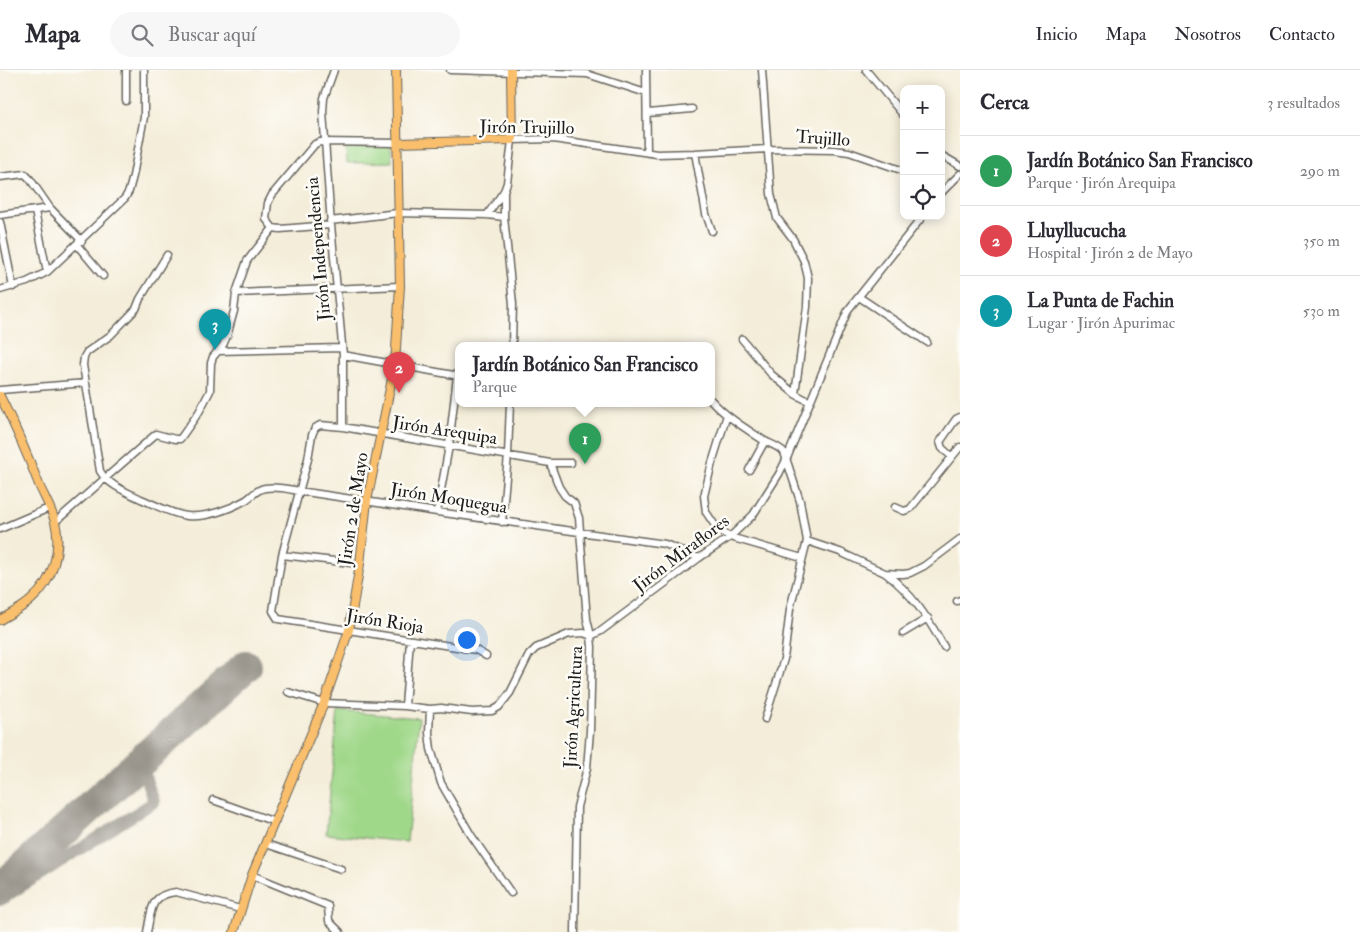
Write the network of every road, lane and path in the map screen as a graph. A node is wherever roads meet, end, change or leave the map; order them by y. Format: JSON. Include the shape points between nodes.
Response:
{"nodes":[{"id":1,"x":126,"y":70,"type":"edge"},
{"id":2,"x":144,"y":70,"type":"edge"},
{"id":3,"x":334,"y":70,"type":"edge"},
{"id":4,"x":396,"y":70,"type":"edge"},
{"id":5,"x":450,"y":70,"type":"edge"},
{"id":6,"x":646,"y":70,"type":"edge"},
{"id":7,"x":762,"y":70,"type":"edge"},
{"id":8,"x":866,"y":70,"type":"edge"},
{"id":9,"x":511,"y":71,"type":"edge"},
{"id":10,"x":587,"y":72,"type":"edge"},
{"id":11,"x":646,"y":93,"type":"junction"},
{"id":12,"x":126,"y":100,"type":"dead end"},
{"id":13,"x":692,"y":109,"type":"dead end"},
{"id":14,"x":900,"y":111,"type":"edge"},
{"id":15,"x":648,"y":113,"type":"junction"},
{"id":16,"x":512,"y":140,"type":"junction"},
{"id":17,"x":325,"y":142,"type":"junction"},
{"id":18,"x":398,"y":142,"type":"junction"},
{"id":19,"x":768,"y":149,"type":"junction"},
{"id":20,"x":647,"y":152,"type":"junction"},
{"id":21,"x":695,"y":153,"type":"junction"},
{"id":22,"x":945,"y":157,"type":"edge"},
{"id":23,"x":960,"y":166,"type":"edge"},
{"id":24,"x":900,"y":170,"type":"edge"},
{"id":25,"x":960,"y":174,"type":"edge"},
{"id":26,"x":0,"y":177,"type":"edge"},
{"id":27,"x":945,"y":185,"type":"edge"},
{"id":28,"x":504,"y":190,"type":"junction"},
{"id":29,"x":50,"y":208,"type":"junction"},
{"id":30,"x":35,"y":211,"type":"junction"},
{"id":31,"x":398,"y":213,"type":"junction"},
{"id":32,"x":0,"y":215,"type":"edge"},
{"id":33,"x":487,"y":215,"type":"junction"},
{"id":34,"x":504,"y":217,"type":"junction"},
{"id":35,"x":920,"y":220,"type":"edge"},
{"id":36,"x":0,"y":222,"type":"edge"},
{"id":37,"x":331,"y":223,"type":"junction"},
{"id":38,"x":273,"y":228,"type":"junction"},
{"id":39,"x":712,"y":231,"type":"dead end"},
{"id":40,"x":80,"y":243,"type":"junction"},
{"id":41,"x":167,"y":255,"type":"dead end"},
{"id":42,"x":47,"y":272,"type":"junction"},
{"id":43,"x":103,"y":276,"type":"dead end"},
{"id":44,"x":400,"y":286,"type":"junction"},
{"id":45,"x":13,"y":287,"type":"junction"},
{"id":46,"x":0,"y":290,"type":"edge"},
{"id":47,"x":336,"y":290,"type":"junction"},
{"id":48,"x":236,"y":293,"type":"junction"},
{"id":49,"x":859,"y":297,"type":"junction"},
{"id":50,"x":742,"y":339,"type":"dead end"},
{"id":51,"x":512,"y":342,"type":"edge"},
{"id":52,"x":927,"y":342,"type":"dead end"},
{"id":53,"x":217,"y":351,"type":"junction"},
{"id":54,"x":342,"y":352,"type":"junction"},
{"id":55,"x":395,"y":364,"type":"junction"},
{"id":56,"x":455,"y":375,"type":"edge"},
{"id":57,"x":86,"y":383,"type":"junction"},
{"id":58,"x":0,"y":390,"type":"edge"},
{"id":59,"x":795,"y":394,"type":"junction"},
{"id":60,"x":0,"y":396,"type":"edge"},
{"id":61,"x":455,"y":399,"type":"edge"},
{"id":62,"x":810,"y":402,"type":"junction"},
{"id":63,"x":715,"y":405,"type":"edge"},
{"id":64,"x":510,"y":407,"type":"edge"},
{"id":65,"x":728,"y":415,"type":"junction"},
{"id":66,"x":960,"y":417,"type":"edge"},
{"id":67,"x":344,"y":427,"type":"junction"},
{"id":68,"x":381,"y":435,"type":"junction"},
{"id":69,"x":765,"y":441,"type":"junction"},
{"id":70,"x":449,"y":446,"type":"junction"},
{"id":71,"x":960,"y":446,"type":"edge"},
{"id":72,"x":508,"y":455,"type":"junction"},
{"id":73,"x":952,"y":457,"type":"junction"},
{"id":74,"x":787,"y":458,"type":"junction"},
{"id":75,"x":550,"y":463,"type":"junction"},
{"id":76,"x":571,"y":463,"type":"dead end"},
{"id":77,"x":749,"y":470,"type":"dead end"},
{"id":78,"x":104,"y":479,"type":"junction"},
{"id":79,"x":299,"y":491,"type":"junction"},
{"id":80,"x":367,"y":501,"type":"junction"},
{"id":81,"x":895,"y":507,"type":"dead end"},
{"id":82,"x":49,"y":508,"type":"junction"},
{"id":83,"x":437,"y":512,"type":"junction"},
{"id":84,"x":55,"y":522,"type":"junction"},
{"id":85,"x":502,"y":522,"type":"junction"},
{"id":86,"x":0,"y":529,"type":"edge"},
{"id":87,"x":581,"y":533,"type":"junction"},
{"id":88,"x":730,"y":537,"type":"junction"},
{"id":89,"x":960,"y":539,"type":"edge"},
{"id":90,"x":807,"y":541,"type":"junction"},
{"id":91,"x":282,"y":555,"type":"junction"},
{"id":92,"x":699,"y":558,"type":"junction"},
{"id":93,"x":802,"y":558,"type":"junction"},
{"id":94,"x":360,"y":564,"type":"junction"},
{"id":95,"x":885,"y":573,"type":"junction"},
{"id":96,"x":903,"y":574,"type":"junction"},
{"id":97,"x":902,"y":586,"type":"junction"},
{"id":98,"x":928,"y":618,"type":"junction"},
{"id":99,"x":0,"y":620,"type":"edge"},
{"id":100,"x":348,"y":630,"type":"junction"},
{"id":101,"x":903,"y":634,"type":"dead end"},
{"id":102,"x":591,"y":636,"type":"junction"},
{"id":103,"x":410,"y":640,"type":"junction"},
{"id":104,"x":944,"y":647,"type":"dead end"},
{"id":105,"x":486,"y":656,"type":"dead end"},
{"id":106,"x":288,"y":692,"type":"dead end"},
{"id":107,"x":324,"y":703,"type":"junction"},
{"id":108,"x":406,"y":706,"type":"junction"},
{"id":109,"x":430,"y":709,"type":"junction"},
{"id":110,"x":766,"y":719,"type":"dead end"},
{"id":111,"x":213,"y":800,"type":"dead end"},
{"id":112,"x":275,"y":822,"type":"junction"},
{"id":113,"x":266,"y":844,"type":"junction"},
{"id":114,"x":340,"y":869,"type":"dead end"},
{"id":115,"x":252,"y":875,"type":"junction"},
{"id":116,"x":511,"y":893,"type":"dead end"},
{"id":117,"x":240,"y":909,"type":"junction"},
{"id":118,"x":147,"y":932,"type":"edge"},
{"id":119,"x":234,"y":932,"type":"edge"},
{"id":120,"x":340,"y":932,"type":"edge"},
{"id":121,"x":575,"y":932,"type":"edge"}],
"edges":[{"from":1,"to":12,"type":"street"},
{"from":2,"to":40,"type":"street","via":[[144,117],[129,191],[119,206]]},
{"from":3,"to":17,"type":"street","name":"Jirón Independencia","via":[[323,105]]},
{"from":4,"to":18,"type":"main road","name":"Jirón 2 de Mayo"},
{"from":5,"to":9,"type":"street"},
{"from":6,"to":11,"type":"street"},
{"from":7,"to":19,"type":"street"},
{"from":8,"to":14,"type":"street"},
{"from":9,"to":10,"type":"street"},
{"from":9,"to":16,"type":"main road"},
{"from":10,"to":11,"type":"street"},
{"from":11,"to":15,"type":"street"},
{"from":13,"to":15,"type":"street"},
{"from":15,"to":20,"type":"street"},
{"from":16,"to":18,"type":"main road","name":"Jirón Trujillo"},
{"from":16,"to":20,"type":"street","name":"Jirón Trujillo","via":[[554,139]]},
{"from":16,"to":28,"type":"street"},
{"from":17,"to":18,"type":"street","name":"Jirón Trujillo"},
{"from":17,"to":37,"type":"street","name":"Jirón Independencia"},
{"from":17,"to":38,"type":"street","name":"Jirón Trujillo","via":[[315,144],[272,195],[266,220]]},
{"from":18,"to":31,"type":"main road","name":"Jirón 2 de Mayo"},
{"from":19,"to":21,"type":"street","name":"Jirón Trujillo"},
{"from":19,"to":24,"type":"street","name":"Trujillo","via":[[849,152]]},
{"from":19,"to":59,"type":"street","via":[[771,194],[777,218],[793,239],[808,278]]},
{"from":20,"to":21,"type":"street","name":"Jirón Trujillo"},
{"from":21,"to":39,"type":"street"},
{"from":22,"to":23,"type":"street"},
{"from":25,"to":27,"type":"street"},
{"from":26,"to":29,"type":"street","via":[[24,174]]},
{"from":28,"to":33,"type":"street"},
{"from":28,"to":34,"type":"street"},
{"from":29,"to":30,"type":"street"},
{"from":29,"to":40,"type":"street"},
{"from":30,"to":32,"type":"street"},
{"from":30,"to":42,"type":"street"},
{"from":31,"to":33,"type":"street"},
{"from":31,"to":37,"type":"street"},
{"from":31,"to":44,"type":"main road","name":"Jirón 2 de Mayo"},
{"from":33,"to":34,"type":"street"},
{"from":34,"to":51,"type":"street","via":[[513,304]]},
{"from":35,"to":49,"type":"street","name":"Jirón Miraflores"},
{"from":36,"to":45,"type":"street"},
{"from":37,"to":38,"type":"street"},
{"from":37,"to":47,"type":"street","name":"Jirón Independencia"},
{"from":38,"to":48,"type":"street","via":[[247,261]]},
{"from":40,"to":42,"type":"street"},
{"from":40,"to":43,"type":"street"},
{"from":41,"to":57,"type":"street","via":[[136,309],[121,326],[87,352],[83,365]]},
{"from":42,"to":45,"type":"street"},
{"from":44,"to":47,"type":"street"},
{"from":44,"to":55,"type":"main road","name":"Jirón 2 de Mayo"},
{"from":45,"to":46,"type":"street"},
{"from":47,"to":48,"type":"street"},
{"from":47,"to":54,"type":"street","name":"Jirón Independencia"},
{"from":48,"to":53,"type":"street","via":[[227,336]]},
{"from":49,"to":52,"type":"street"},
{"from":49,"to":62,"type":"street","name":"Jirón Miraflores","via":[[848,310]]},
{"from":50,"to":59,"type":"street","via":[[772,374]]},
{"from":53,"to":54,"type":"street"},
{"from":53,"to":78,"type":"street","via":[[209,370],[210,391],[200,412],[180,439],[156,434]]},
{"from":54,"to":55,"type":"street"},
{"from":54,"to":67,"type":"street","name":"Jirón Independencia"},
{"from":55,"to":56,"type":"street"},
{"from":55,"to":68,"type":"main road","name":"Jirón 2 de Mayo"},
{"from":57,"to":58,"type":"street"},
{"from":57,"to":78,"type":"street","via":[[98,464]]},
{"from":59,"to":62,"type":"street"},
{"from":60,"to":82,"type":"main road","via":[[26,449]]},
{"from":61,"to":70,"type":"street"},
{"from":62,"to":74,"type":"street","name":"Jirón Miraflores"},
{"from":63,"to":65,"type":"street"},
{"from":64,"to":72,"type":"street"},
{"from":65,"to":69,"type":"street"},
{"from":65,"to":88,"type":"street","via":[[712,463],[704,504],[718,530]]},
{"from":66,"to":73,"type":"street","via":[[940,442]]},
{"from":67,"to":68,"type":"street","name":"Jirón Arequipa"},
{"from":67,"to":79,"type":"street","name":"Jirón Arequipa","via":[[320,425],[316,428]]},
{"from":68,"to":70,"type":"street","name":"Jirón Arequipa"},
{"from":68,"to":80,"type":"main road","name":"Jirón 2 de Mayo"},
{"from":69,"to":74,"type":"street","via":[[779,447]]},
{"from":69,"to":77,"type":"street"},
{"from":70,"to":72,"type":"street","name":"Jirón Arequipa"},
{"from":70,"to":83,"type":"street"},
{"from":71,"to":73,"type":"street"},
{"from":72,"to":75,"type":"street","name":"Jirón Arequipa"},
{"from":72,"to":85,"type":"street"},
{"from":73,"to":81,"type":"street","via":[[910,509],[904,511]]},
{"from":74,"to":88,"type":"street","name":"Jirón Miraflores","via":[[753,515]]},
{"from":74,"to":90,"type":"street","via":[[800,501]]},
{"from":75,"to":76,"type":"street","name":"Jirón Arequipa"},
{"from":75,"to":87,"type":"street","name":"Jirón Agricultura","via":[[559,487],[574,503]]},
{"from":78,"to":79,"type":"street","name":"Jirón Moquegua","via":[[161,508],[188,516],[228,508],[263,488]]},
{"from":78,"to":84,"type":"street"},
{"from":79,"to":80,"type":"street","name":"Jirón Moquegua"},
{"from":79,"to":91,"type":"street"},
{"from":80,"to":83,"type":"street","name":"Jirón Moquegua"},
{"from":80,"to":94,"type":"main road","name":"Jirón 2 de Mayo"},
{"from":82,"to":84,"type":"main road"},
{"from":82,"to":86,"type":"street"},
{"from":83,"to":85,"type":"street","name":"Jirón Moquegua"},
{"from":84,"to":99,"type":"main road","via":[[57,540],[50,574],[32,600]]},
{"from":85,"to":87,"type":"street","name":"Jirón Moquegua"},
{"from":87,"to":92,"type":"street","name":"Jirón Moquegua","via":[[665,544]]},
{"from":87,"to":102,"type":"street","name":"Jirón Agricultura"},
{"from":88,"to":92,"type":"street","name":"Jirón Miraflores"},
{"from":88,"to":93,"type":"street"},
{"from":89,"to":96,"type":"street","via":[[924,566]]},
{"from":90,"to":93,"type":"street"},
{"from":90,"to":95,"type":"street"},
{"from":91,"to":94,"type":"street"},
{"from":91,"to":100,"type":"street","name":"Jirón Rioja","via":[[273,611],[278,619]]},
{"from":92,"to":102,"type":"street","name":"Jirón Miraflores"},
{"from":93,"to":110,"type":"street","via":[[790,609],[784,659]]},
{"from":94,"to":100,"type":"main road","name":"Jirón 2 de Mayo"},
{"from":95,"to":96,"type":"street"},
{"from":95,"to":97,"type":"street"},
{"from":96,"to":97,"type":"street"},
{"from":97,"to":98,"type":"street"},
{"from":98,"to":101,"type":"street"},
{"from":98,"to":104,"type":"street"},
{"from":100,"to":103,"type":"street","name":"Jirón Rioja"},
{"from":100,"to":107,"type":"main road","name":"Jirón 2 de Mayo"},
{"from":102,"to":109,"type":"street","via":[[569,634],[536,648],[499,707],[482,712]]},
{"from":102,"to":121,"type":"street","name":"Jirón Agricultura","via":[[587,768],[577,807]]},
{"from":103,"to":105,"type":"street","name":"Jirón Rioja","via":[[476,650]]},
{"from":103,"to":108,"type":"street"},
{"from":106,"to":107,"type":"street"},
{"from":107,"to":108,"type":"street"},
{"from":107,"to":112,"type":"main road","name":"Jirón 2 de Mayo"},
{"from":108,"to":109,"type":"street"},
{"from":109,"to":116,"type":"street","via":[[431,750],[441,783],[471,835]]},
{"from":111,"to":112,"type":"street"},
{"from":112,"to":113,"type":"main road","name":"Jirón 2 de Mayo"},
{"from":113,"to":114,"type":"street"},
{"from":113,"to":115,"type":"main road","name":"Jirón 2 de Mayo"},
{"from":115,"to":117,"type":"main road","name":"Jirón 2 de Mayo"},
{"from":115,"to":120,"type":"street","via":[[328,906],[329,921]]},
{"from":117,"to":118,"type":"street","via":[[176,892],[168,893],[153,902]]},
{"from":117,"to":119,"type":"main road","name":"Jirón 2 de Mayo"}]}
